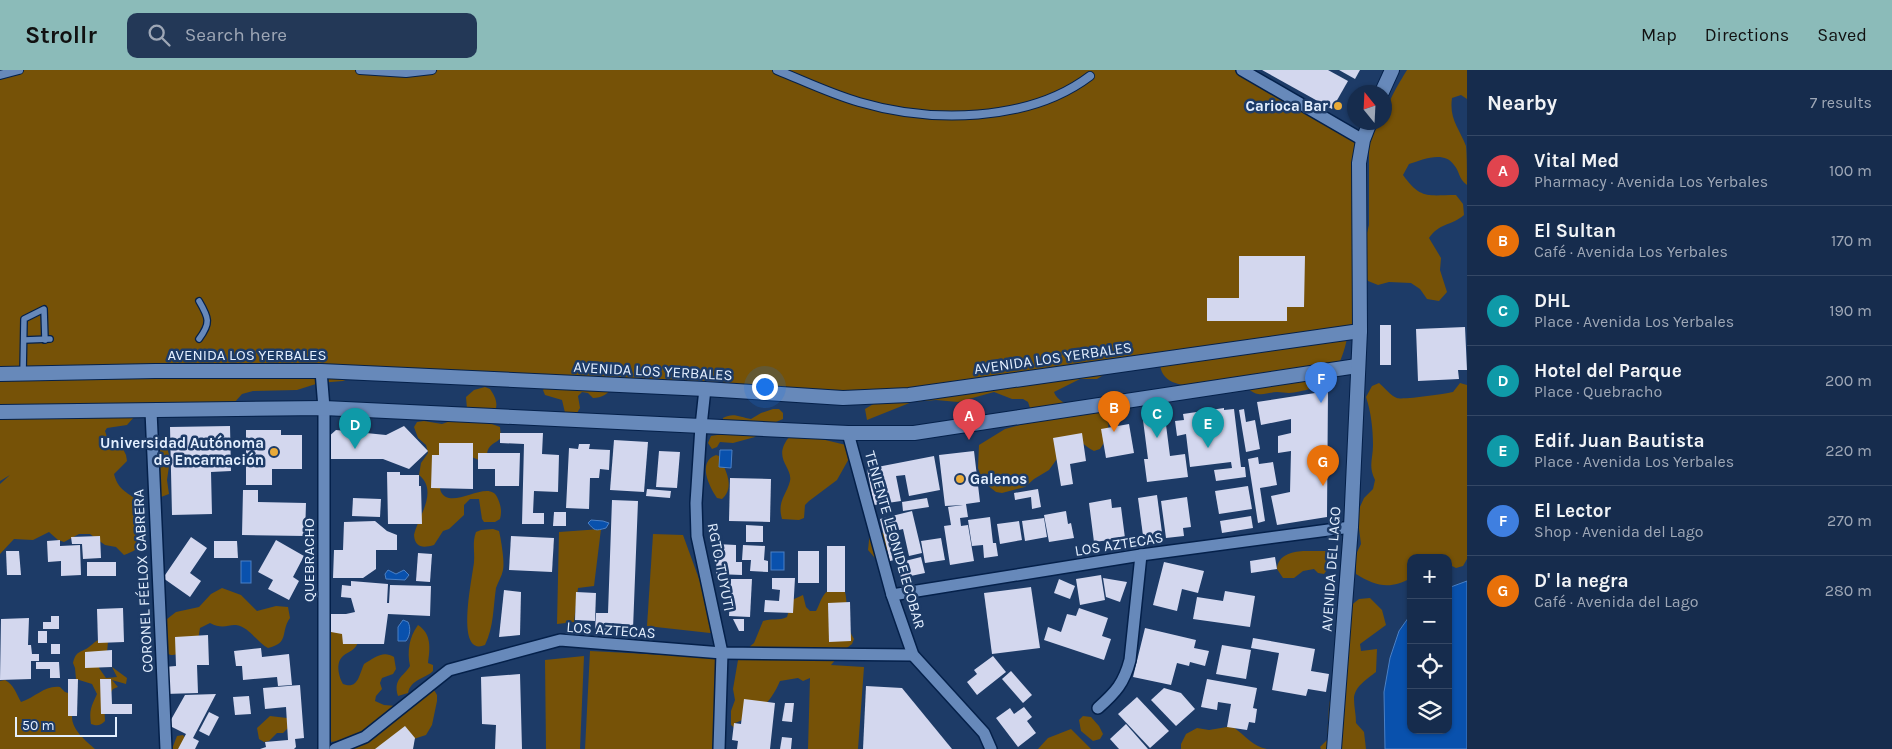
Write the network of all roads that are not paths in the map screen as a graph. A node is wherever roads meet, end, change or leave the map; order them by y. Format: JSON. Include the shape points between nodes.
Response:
{"nodes":[{"id":1,"x":19,"y":70,"type":"edge"},
{"id":2,"x":360,"y":70,"type":"edge"},
{"id":3,"x":432,"y":70,"type":"edge"},
{"id":4,"x":777,"y":70,"type":"edge"},
{"id":5,"x":1242,"y":70,"type":"edge"},
{"id":6,"x":1392,"y":70,"type":"edge"},
{"id":7,"x":0,"y":75,"type":"edge"},
{"id":8,"x":1090,"y":76,"type":"dead end"},
{"id":9,"x":1385,"y":85,"type":"edge"},
{"id":10,"x":1367,"y":130,"type":"edge"},
{"id":11,"x":1363,"y":140,"type":"junction"},
{"id":12,"x":199,"y":301,"type":"dead end"},
{"id":13,"x":1360,"y":331,"type":"junction"},
{"id":14,"x":199,"y":339,"type":"dead end"},
{"id":15,"x":24,"y":340,"type":"junction"},
{"id":16,"x":1358,"y":366,"type":"junction"},
{"id":17,"x":321,"y":371,"type":"junction"},
{"id":18,"x":0,"y":374,"type":"edge"},
{"id":19,"x":23,"y":374,"type":"junction"},
{"id":20,"x":705,"y":389,"type":"junction"},
{"id":21,"x":324,"y":408,"type":"junction"},
{"id":22,"x":151,"y":411,"type":"junction"},
{"id":23,"x":0,"y":412,"type":"edge"},
{"id":24,"x":701,"y":426,"type":"junction"},
{"id":25,"x":848,"y":433,"type":"junction"},
{"id":26,"x":1351,"y":526,"type":"junction"},
{"id":27,"x":1141,"y":555,"type":"junction"},
{"id":28,"x":892,"y":595,"type":"junction"},
{"id":29,"x":722,"y":653,"type":"junction"},
{"id":30,"x":914,"y":655,"type":"junction"},
{"id":31,"x":1098,"y":708,"type":"dead end"},
{"id":32,"x":166,"y":749,"type":"edge"},
{"id":33,"x":324,"y":749,"type":"edge"},
{"id":34,"x":335,"y":749,"type":"edge"},
{"id":35,"x":719,"y":749,"type":"edge"},
{"id":36,"x":991,"y":749,"type":"edge"},
{"id":37,"x":1334,"y":749,"type":"edge"}],
"edges":[{"from":1,"to":7,"type":"street"},
{"from":2,"to":3,"type":"street","via":[[406,73]]},
{"from":4,"to":8,"type":"street","via":[[858,102],[942,116],[1008,111],[1078,86]]},
{"from":5,"to":11,"type":"street"},
{"from":6,"to":9,"type":"street"},
{"from":10,"to":11,"type":"street","name":"AVENIDA DEL LAGO"},
{"from":11,"to":13,"type":"street","name":"AVENIDA DEL LAGO","via":[[1359,163]]},
{"from":12,"to":14,"type":"lane","via":[[207,314],[207,327]]},
{"from":13,"to":16,"type":"street","name":"AVENIDA DEL LAGO"},
{"from":13,"to":20,"type":"street","name":"AVENIDA LOS YERBALES","via":[[909,395],[843,398]]},
{"from":15,"to":15,"type":"lane","via":[[24,319],[44,309],[47,340]]},
{"from":15,"to":19,"type":"lane"},
{"from":16,"to":25,"type":"street","via":[[914,433]]},
{"from":16,"to":26,"type":"street","name":"AVENIDA DEL LAGO"},
{"from":17,"to":19,"type":"street","name":"AVENIDA LOS YERBALES"},
{"from":17,"to":20,"type":"street","name":"AVENIDA LOS YERBALES"},
{"from":17,"to":21,"type":"street","name":"QUEBRACHO"},
{"from":18,"to":19,"type":"street","name":"AVENIDA LOS YERBALES"},
{"from":20,"to":24,"type":"street","name":"RGTO. TUYUTI"},
{"from":21,"to":22,"type":"street"},
{"from":21,"to":24,"type":"street"},
{"from":21,"to":33,"type":"street","name":"QUEBRACHO"},
{"from":22,"to":23,"type":"street"},
{"from":22,"to":32,"type":"street","name":"CORONEL FÉELOX CABRERA"},
{"from":24,"to":25,"type":"street"},
{"from":24,"to":29,"type":"street","name":"RGTO. TUYUTI","via":[[697,536]]},
{"from":25,"to":28,"type":"street","name":"TENIENTE LEONIDE ECOBAR"},
{"from":26,"to":27,"type":"street","name":"LOS AZTECAS"},
{"from":26,"to":37,"type":"street","name":"AVENIDA DEL LAGO"},
{"from":27,"to":28,"type":"street","name":"LOS AZTECAS"},
{"from":27,"to":31,"type":"street","via":[[1126,677]]},
{"from":28,"to":30,"type":"street","name":"TENIENTE LEONIDE ECOBAR"},
{"from":29,"to":30,"type":"street","name":"LOS AZTECAS"},
{"from":29,"to":34,"type":"street","name":"LOS AZTECAS","via":[[560,640],[449,670],[365,737]]},
{"from":29,"to":35,"type":"street","name":"RGTO. TUYUTI"},
{"from":30,"to":36,"type":"street","via":[[984,733]]}]}
